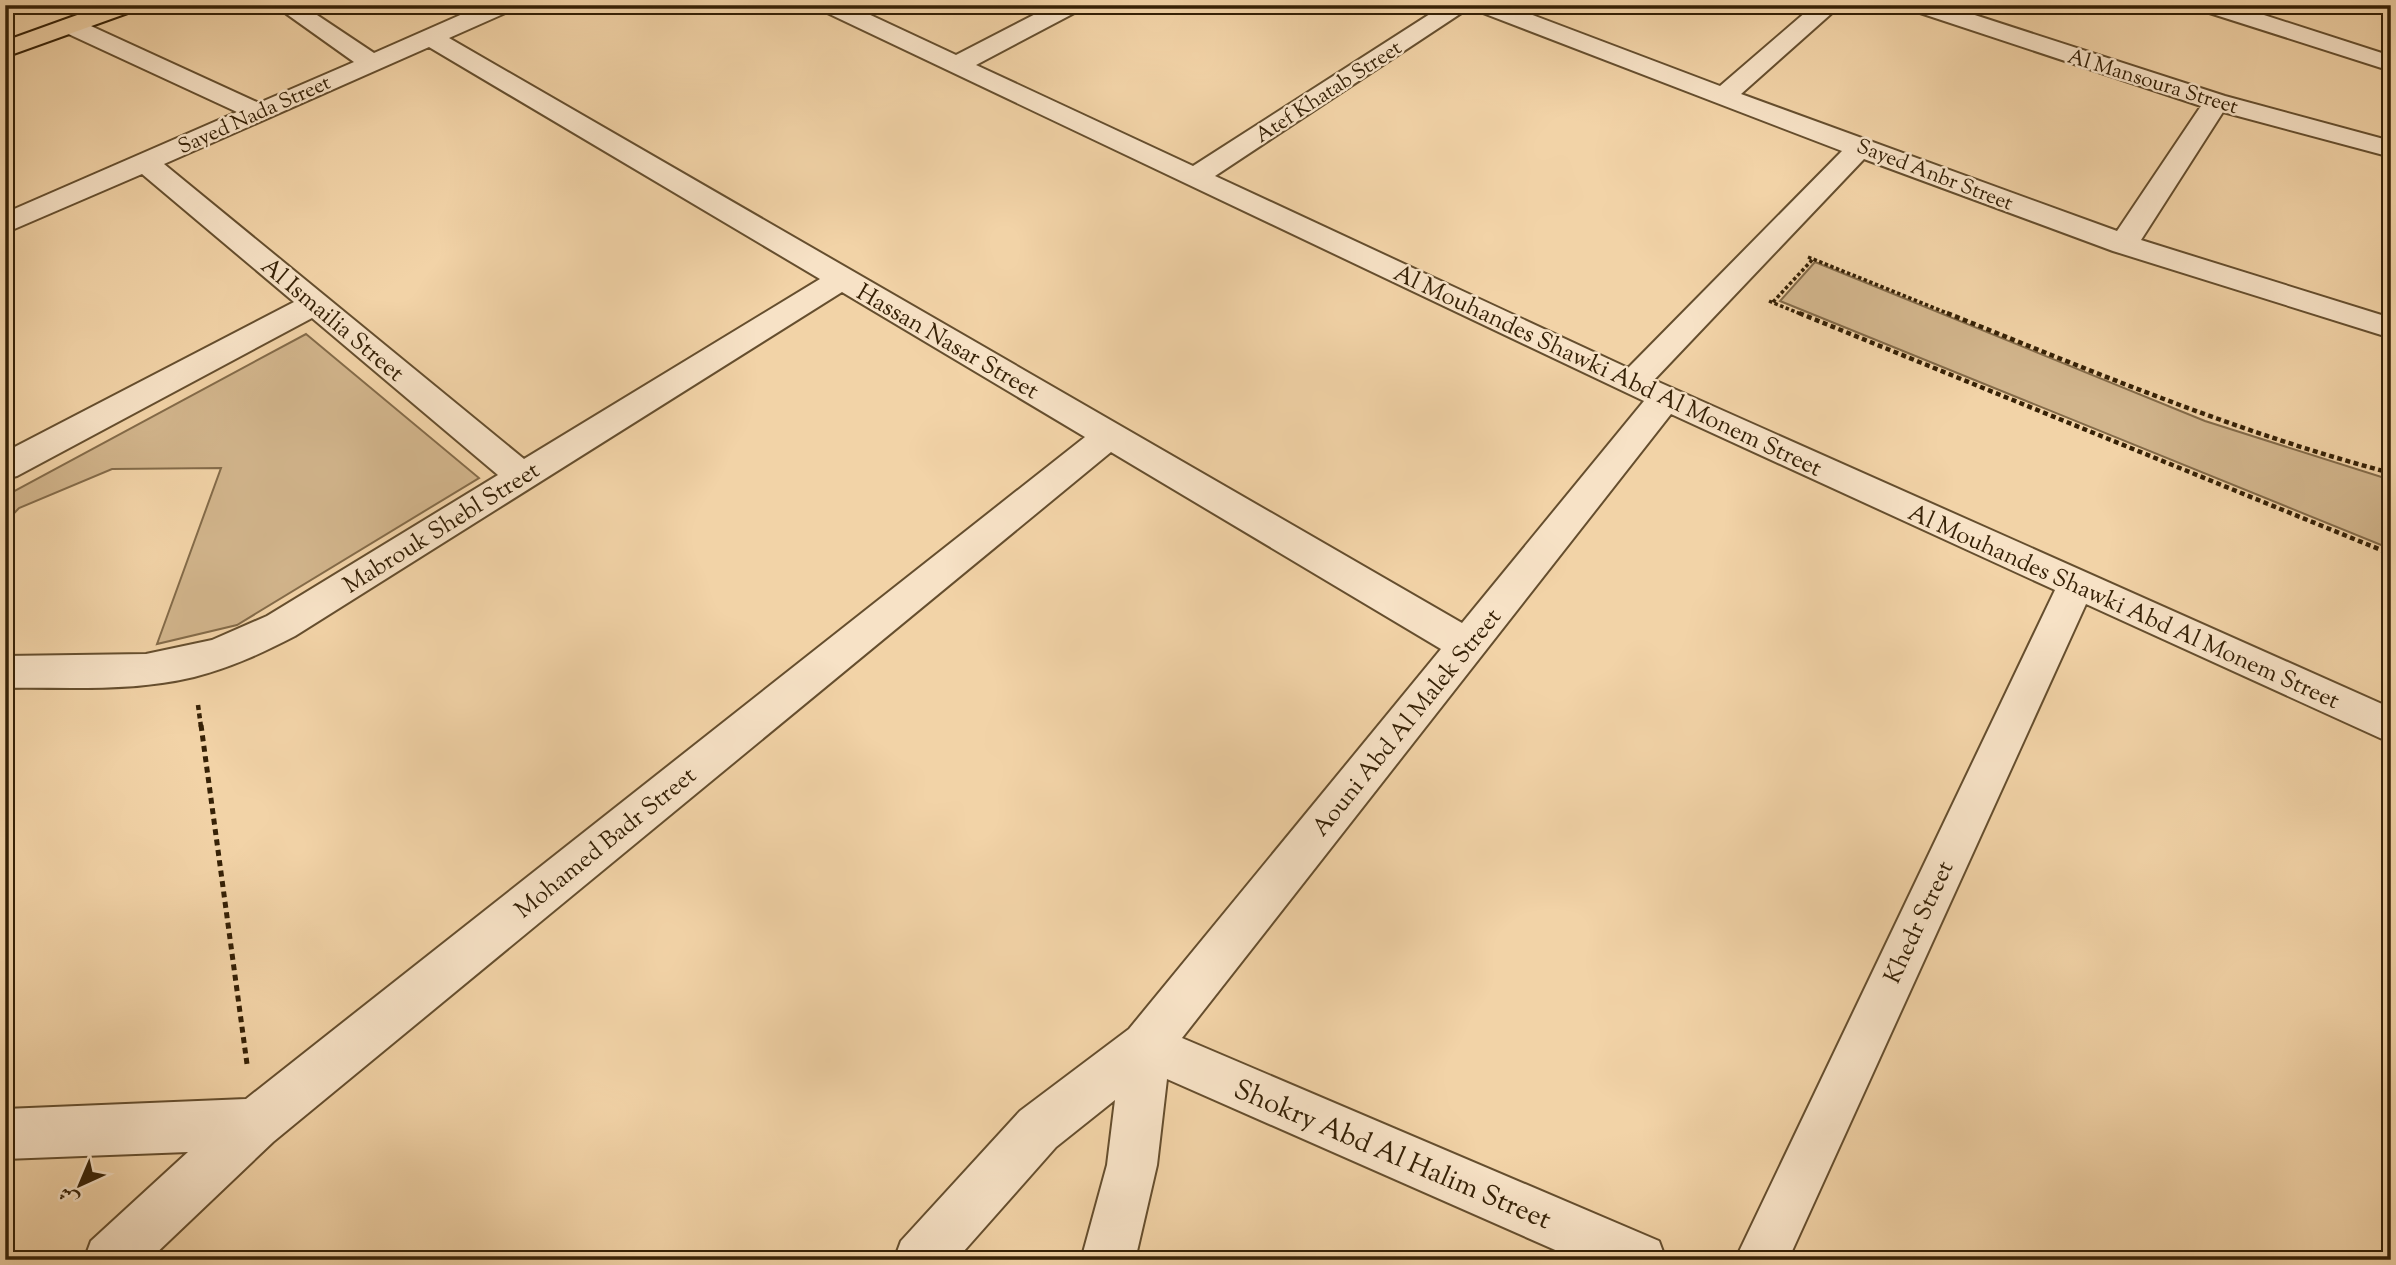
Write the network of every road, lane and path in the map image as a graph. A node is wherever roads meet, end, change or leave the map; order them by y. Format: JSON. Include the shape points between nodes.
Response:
{"nodes":[{"id":1,"x":128,"y":5,"type":"edge"},
{"id":2,"x":286,"y":5,"type":"edge"},
{"id":3,"x":504,"y":5,"type":"edge"},
{"id":4,"x":829,"y":5,"type":"edge"},
{"id":5,"x":1072,"y":5,"type":"edge"},
{"id":6,"x":1461,"y":5,"type":"edge"},
{"id":7,"x":1483,"y":5,"type":"edge"},
{"id":8,"x":1829,"y":5,"type":"edge"},
{"id":9,"x":1919,"y":5,"type":"edge"},
{"id":10,"x":2208,"y":5,"type":"edge"},
{"id":11,"x":71,"y":26,"type":"junction"},
{"id":12,"x":429,"y":37,"type":"junction"},
{"id":13,"x":5,"y":50,"type":"edge"},
{"id":14,"x":370,"y":62,"type":"junction"},
{"id":15,"x":2391,"y":64,"type":"edge"},
{"id":16,"x":956,"y":65,"type":"junction"},
{"id":17,"x":1725,"y":95,"type":"junction"},
{"id":18,"x":2216,"y":102,"type":"junction"},
{"id":19,"x":258,"y":112,"type":"junction"},
{"id":20,"x":1861,"y":147,"type":"junction"},
{"id":21,"x":2391,"y":149,"type":"edge"},
{"id":22,"x":144,"y":162,"type":"junction"},
{"id":23,"x":1195,"y":177,"type":"junction"},
{"id":24,"x":5,"y":224,"type":"edge"},
{"id":25,"x":1769,"y":242,"type":"junction"},
{"id":26,"x":2123,"y":244,"type":"junction"},
{"id":27,"x":1813,"y":259,"type":"junction"},
{"id":28,"x":842,"y":279,"type":"junction"},
{"id":29,"x":1728,"y":284,"type":"junction"},
{"id":30,"x":1773,"y":302,"type":"junction"},
{"id":31,"x":314,"y":304,"type":"junction"},
{"id":32,"x":2391,"y":328,"type":"edge"},
{"id":33,"x":1649,"y":391,"type":"junction"},
{"id":34,"x":1109,"y":436,"type":"junction"},
{"id":35,"x":5,"y":467,"type":"edge"},
{"id":36,"x":2391,"y":473,"type":"edge"},
{"id":37,"x":522,"y":476,"type":"junction"},
{"id":38,"x":2391,"y":554,"type":"edge"},
{"id":39,"x":2076,"y":585,"type":"junction"},
{"id":40,"x":1468,"y":645,"type":"junction"},
{"id":41,"x":192,"y":662,"type":"junction"},
{"id":42,"x":5,"y":672,"type":"edge"},
{"id":43,"x":2391,"y":726,"type":"edge"},
{"id":44,"x":1146,"y":1046,"type":"junction"},
{"id":45,"x":255,"y":1124,"type":"junction"},
{"id":46,"x":5,"y":1133,"type":"edge"},
{"id":47,"x":110,"y":1260,"type":"edge"},
{"id":48,"x":920,"y":1260,"type":"edge"},
{"id":49,"x":1108,"y":1260,"type":"edge"},
{"id":50,"x":1640,"y":1260,"type":"edge"},
{"id":51,"x":1761,"y":1260,"type":"edge"}],
"edges":[{"from":1,"to":11,"type":"highway"},
{"from":2,"to":14,"type":"street"},
{"from":3,"to":12,"type":"street","name":"Sayed Nada Street"},
{"from":4,"to":16,"type":"street","name":"Al Mouhandes Shawki Abd Al Monem Street"},
{"from":5,"to":16,"type":"street"},
{"from":6,"to":23,"type":"street","name":"Atef Khatab Street"},
{"from":7,"to":17,"type":"street","name":"Sayed Anbr Street"},
{"from":8,"to":17,"type":"street"},
{"from":9,"to":18,"type":"street","name":"Al Mansoura Street"},
{"from":10,"to":15,"type":"street"},
{"from":11,"to":13,"type":"highway"},
{"from":11,"to":19,"type":"street"},
{"from":12,"to":14,"type":"street","name":"Sayed Nada Street"},
{"from":12,"to":28,"type":"street","name":"Hassan Nasar Street"},
{"from":14,"to":19,"type":"street","name":"Sayed Nada Street"},
{"from":16,"to":23,"type":"street","name":"Al Mouhandes Shawki Abd Al Monem Street"},
{"from":17,"to":20,"type":"street","name":"Sayed Anbr Street"},
{"from":18,"to":21,"type":"street","name":"Al Mansoura Street"},
{"from":18,"to":26,"type":"street"},
{"from":19,"to":22,"type":"street","name":"Sayed Nada Street"},
{"from":20,"to":25,"type":"street","name":"Aouni Abd Al Malek Street"},
{"from":20,"to":26,"type":"street","name":"Sayed Anbr Street"},
{"from":22,"to":24,"type":"street","name":"Sayed Nada Street"},
{"from":22,"to":31,"type":"street","name":"Al Ismailia Street"},
{"from":23,"to":33,"type":"street","name":"Al Mouhandes Shawki Abd Al Monem Street"},
{"from":25,"to":27,"type":"path"},
{"from":25,"to":29,"type":"street","name":"Aouni Abd Al Malek Street"},
{"from":26,"to":32,"type":"street","name":"Sayed Anbr Street"},
{"from":27,"to":30,"type":"path"},
{"from":27,"to":36,"type":"path","via":[[2182,408],[2311,452]]},
{"from":28,"to":34,"type":"street","name":"Hassan Nasar Street"},
{"from":28,"to":37,"type":"street","name":"Mabrouk Shebl Street"},
{"from":29,"to":30,"type":"path"},
{"from":29,"to":33,"type":"street","name":"Aouni Abd Al Malek Street"},
{"from":30,"to":38,"type":"path"},
{"from":31,"to":35,"type":"street"},
{"from":31,"to":37,"type":"street","name":"Al Ismailia Street"},
{"from":33,"to":39,"type":"street","name":"Al Mouhandes Shawki Abd Al Monem Street"},
{"from":33,"to":40,"type":"street","name":"Aouni Abd Al Malek Street"},
{"from":34,"to":40,"type":"street","name":"Hassan Nasar Street"},
{"from":34,"to":45,"type":"street","name":"Mohamed Badr Street"},
{"from":37,"to":41,"type":"street","name":"Mabrouk Shebl Street","via":[[281,626]]},
{"from":39,"to":43,"type":"street","name":"Al Mouhandes Shawki Abd Al Monem Street"},
{"from":39,"to":51,"type":"street","name":"Khedr Street"},
{"from":40,"to":44,"type":"street","name":"Aouni Abd Al Malek Street"},
{"from":41,"to":42,"type":"street","name":"Mabrouk Shebl Street","via":[[146,670]]},
{"from":41,"to":45,"type":"path"},
{"from":44,"to":48,"type":"street","name":"Aouni Abd Al Malek Street","via":[[1038,1129]]},
{"from":44,"to":49,"type":"street","via":[[1132,1165]]},
{"from":44,"to":50,"type":"street","name":"Shokry Abd Al Halim Street"},
{"from":45,"to":46,"type":"street"},
{"from":45,"to":47,"type":"street","name":"Mohamed Badr Street"}]}
